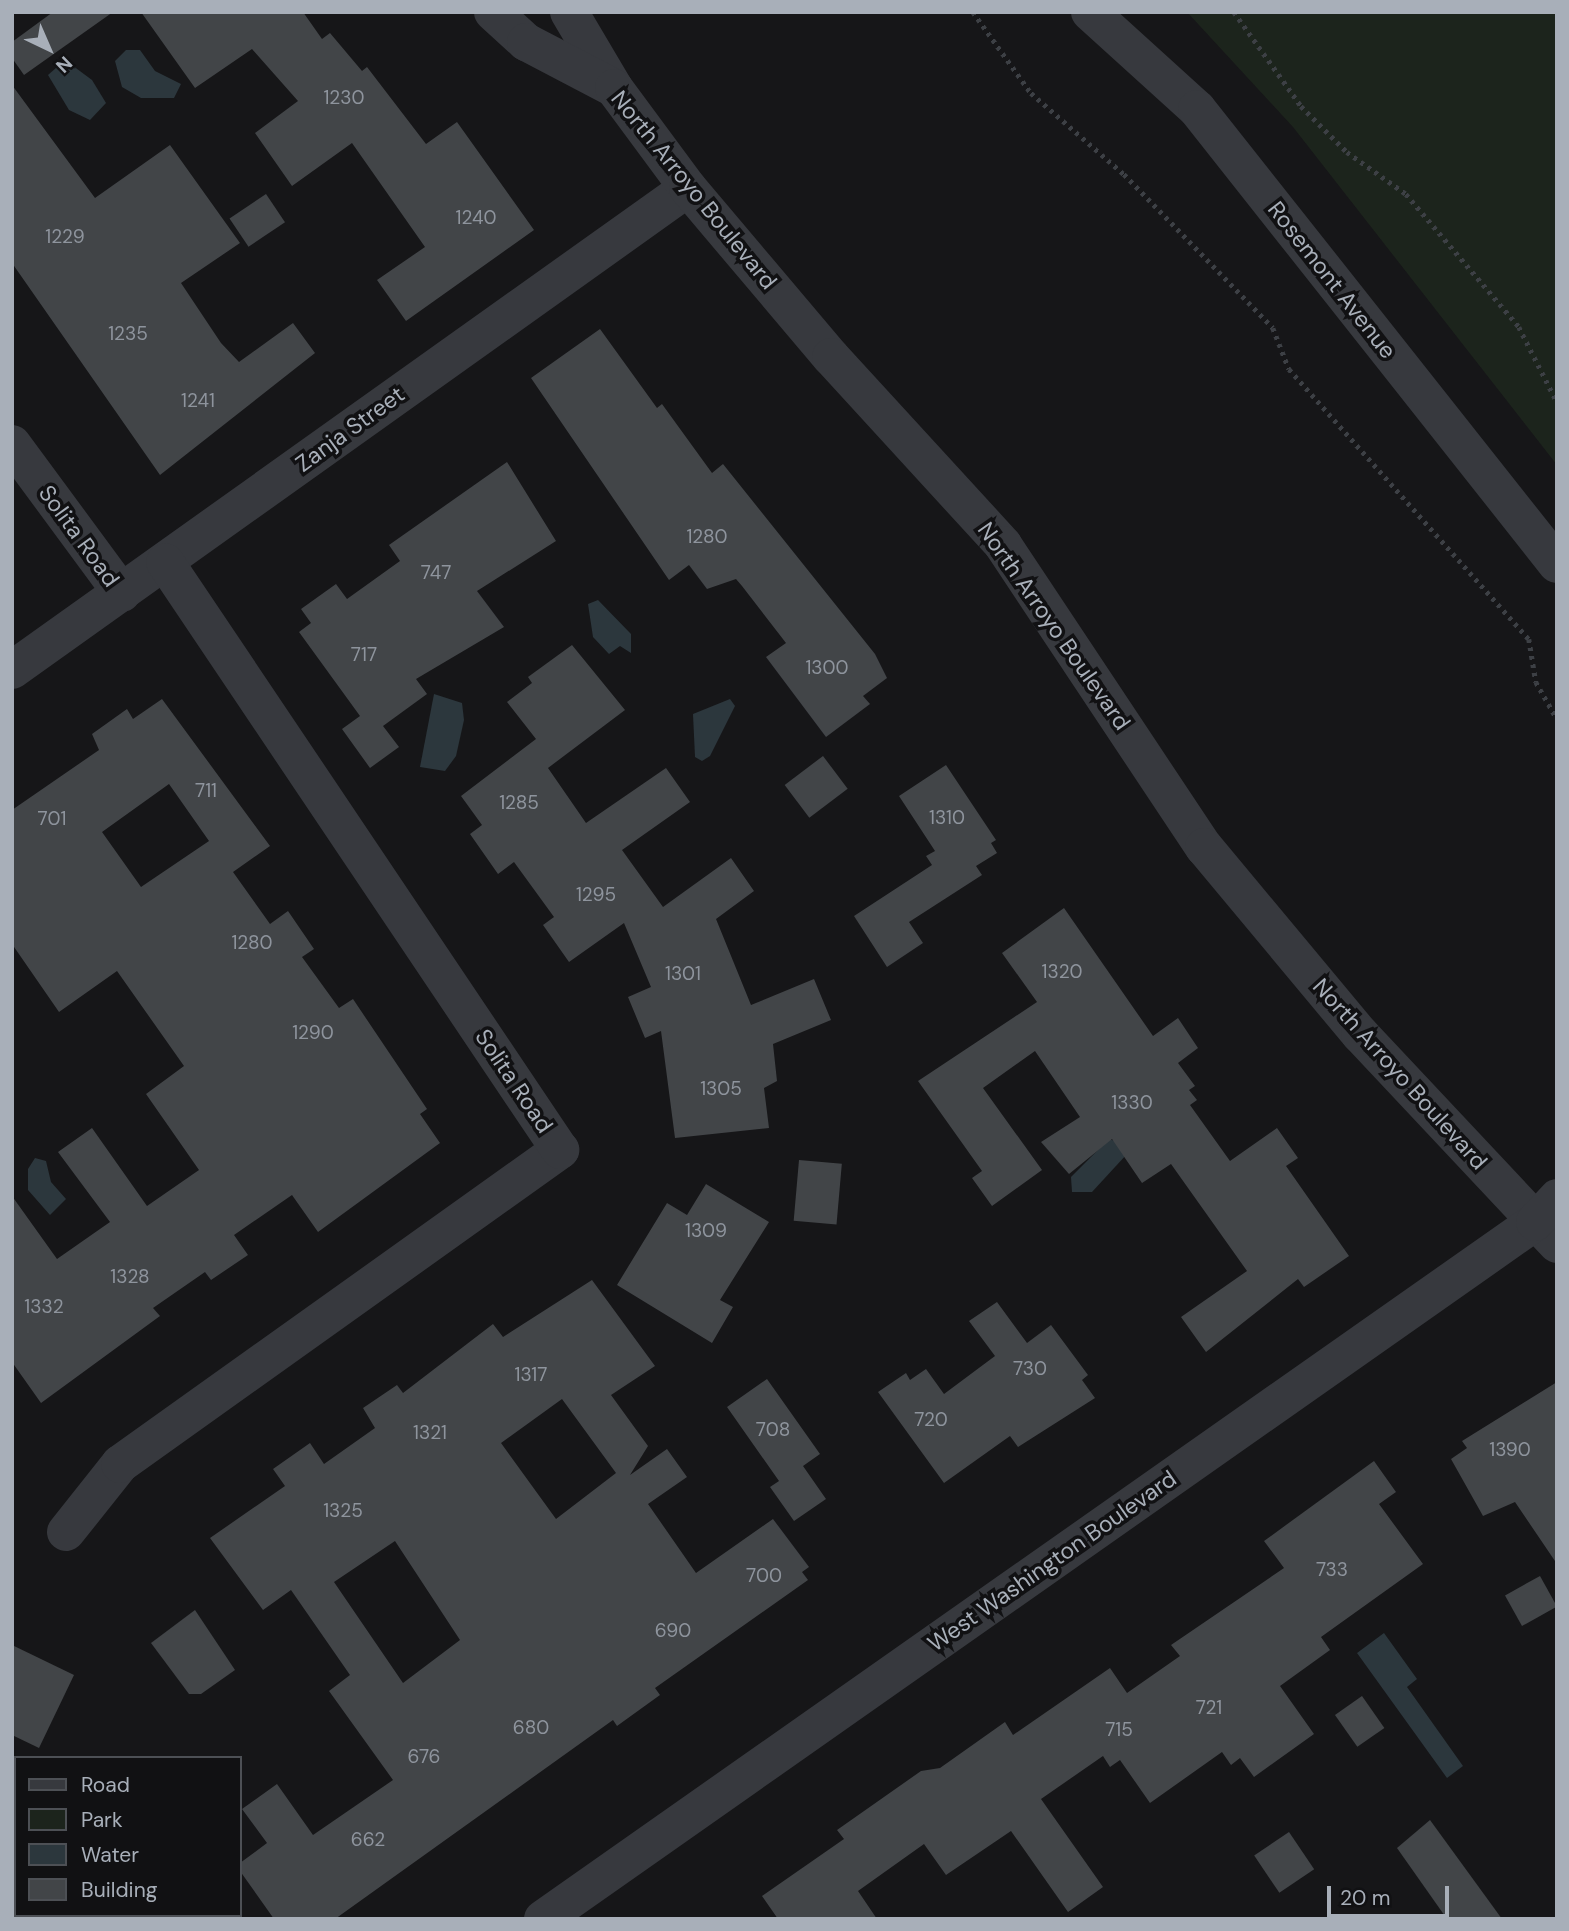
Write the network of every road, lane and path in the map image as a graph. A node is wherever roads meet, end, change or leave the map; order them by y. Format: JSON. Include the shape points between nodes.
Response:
{"nodes":[{"id":1,"x":493,"y":12,"type":"edge"},
{"id":2,"x":569,"y":12,"type":"edge"},
{"id":3,"x":973,"y":12,"type":"edge"},
{"id":4,"x":1090,"y":12,"type":"edge"},
{"id":5,"x":1234,"y":12,"type":"edge"},
{"id":6,"x":614,"y":88,"type":"junction"},
{"id":7,"x":688,"y":188,"type":"junction"},
{"id":8,"x":1557,"y":402,"type":"edge"},
{"id":9,"x":12,"y":444,"type":"edge"},
{"id":10,"x":165,"y":562,"type":"junction"},
{"id":11,"x":1557,"y":564,"type":"edge"},
{"id":12,"x":122,"y":593,"type":"junction"},
{"id":13,"x":12,"y":670,"type":"edge"},
{"id":14,"x":1557,"y":719,"type":"edge"},
{"id":15,"x":1550,"y":1221,"type":"edge"},
{"id":16,"x":66,"y":1532,"type":"dead end"},
{"id":17,"x":543,"y":1919,"type":"edge"}],
"edges":[{"from":1,"to":6,"type":"street","name":"North Arroyo Boulevard","via":[[526,42]]},
{"from":2,"to":6,"type":"street"},
{"from":3,"to":14,"type":"path","via":[[1031,93],[1124,174],[1266,319],[1289,369],[1530,639],[1536,682]]},
{"from":4,"to":11,"type":"street","name":"Rosemont Avenue","via":[[1197,109]]},
{"from":5,"to":8,"type":"path","via":[[1308,113],[1347,152],[1406,194],[1519,327]]},
{"from":6,"to":7,"type":"street","name":"North Arroyo Boulevard"},
{"from":7,"to":10,"type":"street","name":"Zanja Street"},
{"from":7,"to":15,"type":"street","name":"North Arroyo Boulevard","via":[[1003,545],[1204,847],[1360,1034]]},
{"from":9,"to":12,"type":"street","name":"Solita Road"},
{"from":10,"to":12,"type":"street","name":"Zanja Street"},
{"from":10,"to":16,"type":"street","name":"Solita Road","via":[[560,1150],[120,1464]]},
{"from":12,"to":13,"type":"street","name":"Zanja Street"},
{"from":15,"to":17,"type":"street","name":"West Washington Boulevard"}]}
